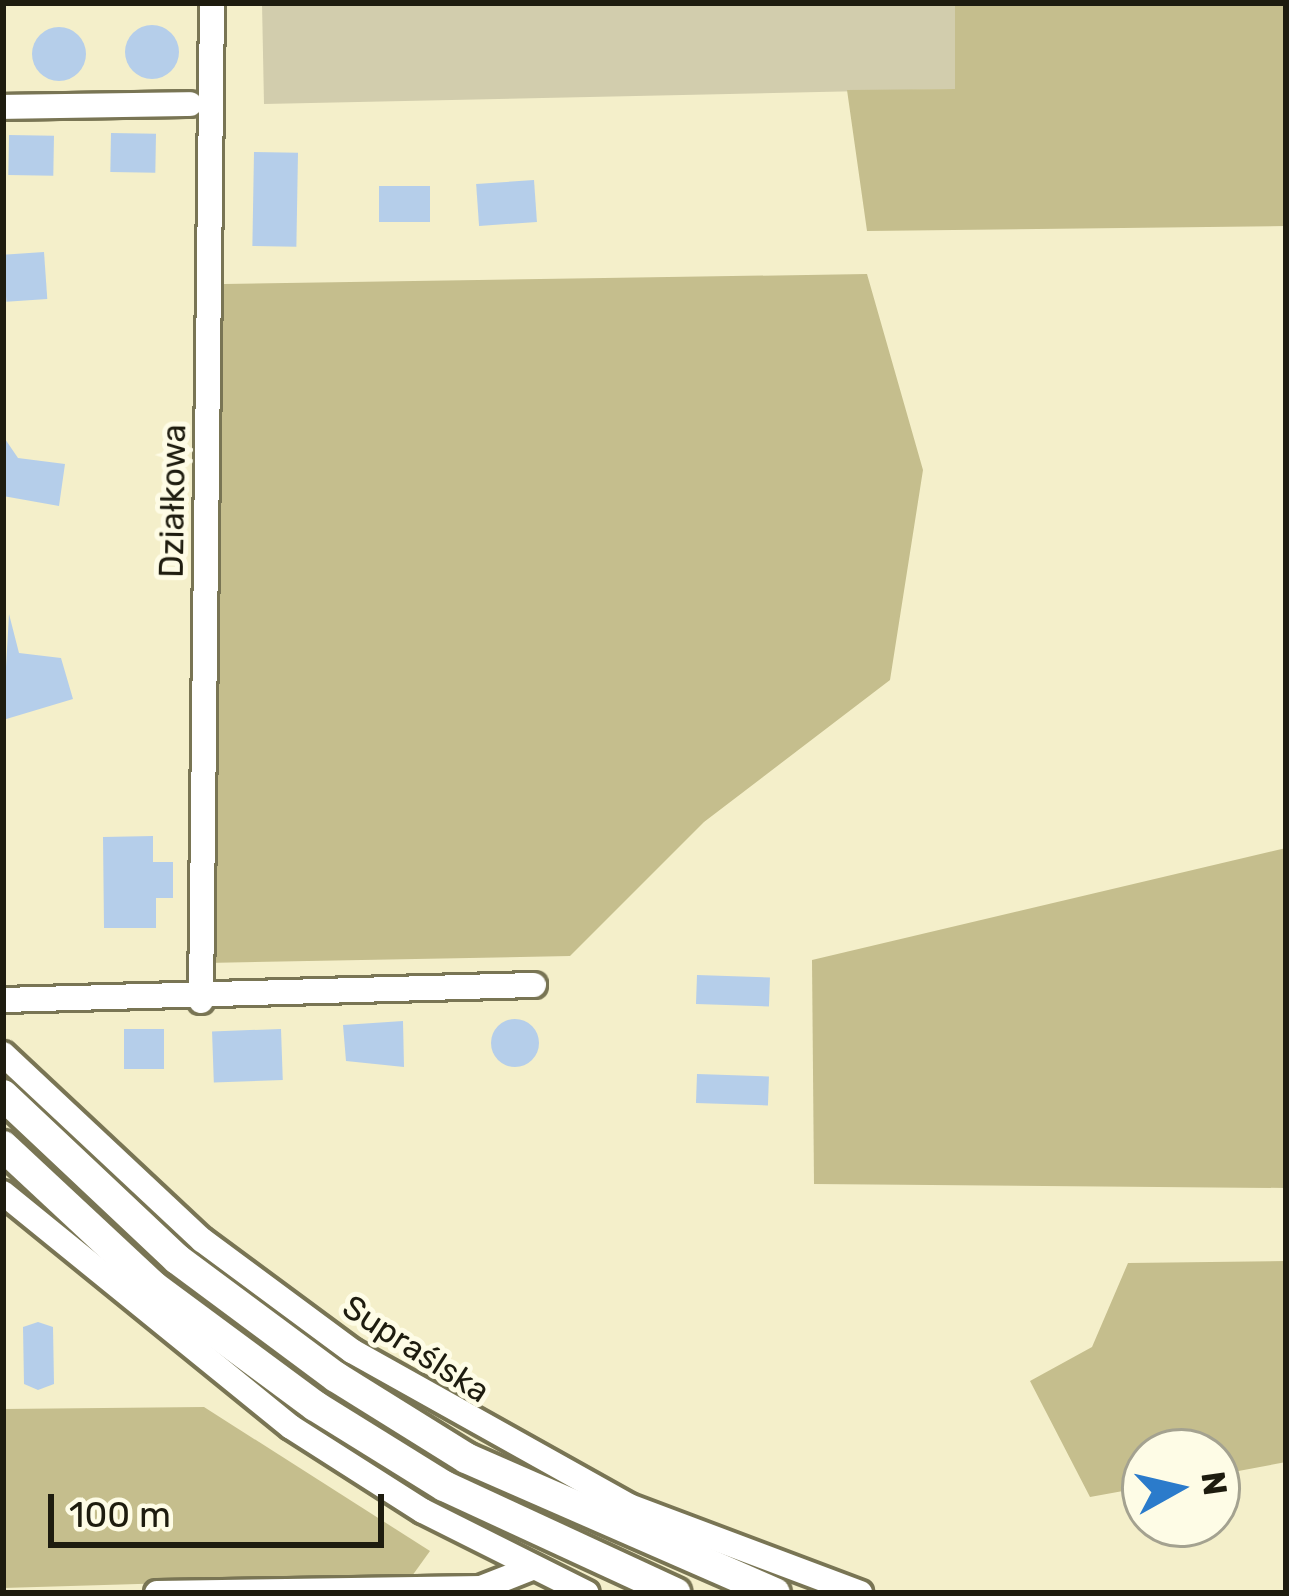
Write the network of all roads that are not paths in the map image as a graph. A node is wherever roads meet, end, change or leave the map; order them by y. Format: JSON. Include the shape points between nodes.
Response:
{"nodes":[{"id":1,"x":212,"y":3,"type":"edge"},
{"id":2,"x":190,"y":104,"type":"dead end"},
{"id":3,"x":3,"y":107,"type":"edge"},
{"id":4,"x":534,"y":985,"type":"dead end"},
{"id":5,"x":3,"y":1000,"type":"edge"},
{"id":6,"x":201,"y":1000,"type":"junction"},
{"id":7,"x":3,"y":1054,"type":"edge"},
{"id":8,"x":3,"y":1095,"type":"edge"},
{"id":9,"x":3,"y":1146,"type":"edge"},
{"id":10,"x":3,"y":1193,"type":"edge"},
{"id":11,"x":532,"y":1568,"type":"junction"},
{"id":12,"x":157,"y":1593,"type":"edge"},
{"id":13,"x":587,"y":1593,"type":"edge"},
{"id":14,"x":676,"y":1593,"type":"edge"},
{"id":15,"x":776,"y":1593,"type":"edge"},
{"id":16,"x":860,"y":1593,"type":"edge"}],
"edges":[{"from":1,"to":6,"type":"street","name":"Działkowa"},
{"from":2,"to":3,"type":"street"},
{"from":4,"to":6,"type":"street"},
{"from":5,"to":6,"type":"street"},
{"from":7,"to":16,"type":"street","name":"Supraślska","via":[[184,1225],[352,1351],[629,1506]]},
{"from":8,"to":15,"type":"main road","via":[[177,1259],[336,1377],[487,1468]]},
{"from":9,"to":14,"type":"main road","via":[[153,1286],[315,1406],[444,1486]]},
{"from":10,"to":11,"type":"street","via":[[291,1427]]},
{"from":11,"to":12,"type":"street","via":[[481,1588]]},
{"from":11,"to":13,"type":"street"}]}
